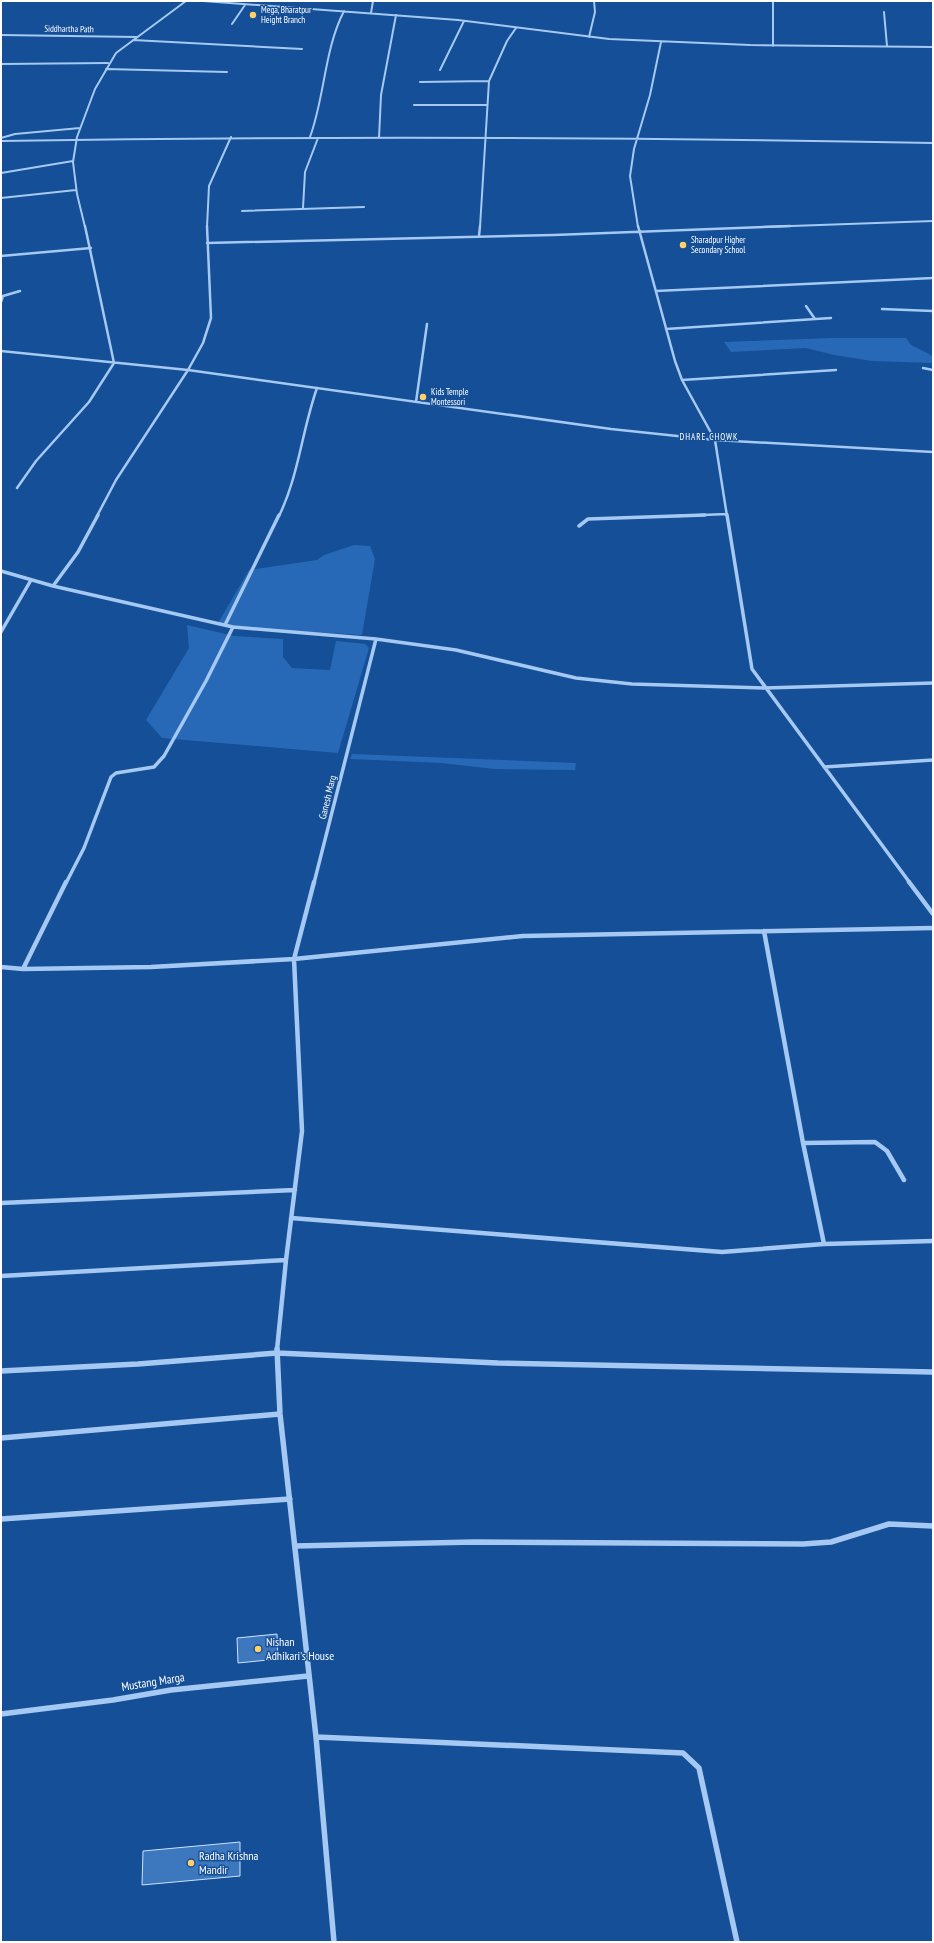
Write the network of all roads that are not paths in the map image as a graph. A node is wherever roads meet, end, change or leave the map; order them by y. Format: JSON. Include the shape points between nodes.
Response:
{"nodes":[{"id":1,"x":186,"y":1,"type":"edge"},
{"id":2,"x":203,"y":1,"type":"edge"},
{"id":3,"x":282,"y":1,"type":"edge"},
{"id":4,"x":373,"y":1,"type":"edge"},
{"id":5,"x":594,"y":1,"type":"edge"},
{"id":6,"x":773,"y":1,"type":"edge"},
{"id":7,"x":245,"y":5,"type":"junction"},
{"id":8,"x":279,"y":8,"type":"junction"},
{"id":9,"x":344,"y":11,"type":"junction"},
{"id":10,"x":884,"y":12,"type":"dead end"},
{"id":11,"x":371,"y":13,"type":"junction"},
{"id":12,"x":396,"y":15,"type":"junction"},
{"id":13,"x":464,"y":21,"type":"junction"},
{"id":14,"x":232,"y":24,"type":"dead end"},
{"id":15,"x":516,"y":28,"type":"junction"},
{"id":16,"x":1,"y":35,"type":"edge"},
{"id":17,"x":138,"y":37,"type":"junction"},
{"id":18,"x":589,"y":37,"type":"junction"},
{"id":19,"x":133,"y":40,"type":"junction"},
{"id":20,"x":661,"y":42,"type":"junction"},
{"id":21,"x":773,"y":46,"type":"junction"},
{"id":22,"x":887,"y":46,"type":"junction"},
{"id":23,"x":933,"y":47,"type":"edge"},
{"id":24,"x":302,"y":49,"type":"dead end"},
{"id":25,"x":108,"y":63,"type":"junction"},
{"id":26,"x":1,"y":64,"type":"edge"},
{"id":27,"x":106,"y":69,"type":"junction"},
{"id":28,"x":440,"y":70,"type":"dead end"},
{"id":29,"x":227,"y":72,"type":"dead end"},
{"id":30,"x":489,"y":81,"type":"junction"},
{"id":31,"x":420,"y":82,"type":"dead end"},
{"id":32,"x":414,"y":105,"type":"dead end"},
{"id":33,"x":487,"y":105,"type":"junction"},
{"id":34,"x":80,"y":128,"type":"junction"},
{"id":35,"x":231,"y":137,"type":"junction"},
{"id":36,"x":1,"y":138,"type":"edge"},
{"id":37,"x":310,"y":138,"type":"junction"},
{"id":38,"x":318,"y":138,"type":"junction"},
{"id":39,"x":379,"y":138,"type":"junction"},
{"id":40,"x":487,"y":138,"type":"junction"},
{"id":41,"x":637,"y":138,"type":"junction"},
{"id":42,"x":77,"y":139,"type":"junction"},
{"id":43,"x":1,"y":141,"type":"edge"},
{"id":44,"x":933,"y":143,"type":"edge"},
{"id":45,"x":73,"y":161,"type":"junction"},
{"id":46,"x":1,"y":173,"type":"edge"},
{"id":47,"x":76,"y":190,"type":"junction"},
{"id":48,"x":1,"y":198,"type":"edge"},
{"id":49,"x":364,"y":207,"type":"dead end"},
{"id":50,"x":303,"y":208,"type":"junction"},
{"id":51,"x":242,"y":211,"type":"dead end"},
{"id":52,"x":933,"y":221,"type":"edge"},
{"id":53,"x":639,"y":232,"type":"junction"},
{"id":54,"x":479,"y":236,"type":"junction"},
{"id":55,"x":207,"y":243,"type":"junction"},
{"id":56,"x":91,"y":248,"type":"junction"},
{"id":57,"x":1,"y":256,"type":"edge"},
{"id":58,"x":933,"y":278,"type":"edge"},
{"id":59,"x":20,"y":291,"type":"dead end"},
{"id":60,"x":656,"y":291,"type":"junction"},
{"id":61,"x":1,"y":302,"type":"edge"},
{"id":62,"x":806,"y":306,"type":"dead end"},
{"id":63,"x":882,"y":309,"type":"dead end"},
{"id":64,"x":933,"y":311,"type":"edge"},
{"id":65,"x":831,"y":318,"type":"dead end"},
{"id":66,"x":815,"y":319,"type":"junction"},
{"id":67,"x":427,"y":324,"type":"dead end"},
{"id":68,"x":666,"y":328,"type":"junction"},
{"id":69,"x":2,"y":352,"type":"edge"},
{"id":70,"x":114,"y":363,"type":"junction"},
{"id":71,"x":923,"y":368,"type":"dead end"},
{"id":72,"x":188,"y":370,"type":"junction"},
{"id":73,"x":836,"y":370,"type":"dead end"},
{"id":74,"x":933,"y":370,"type":"edge"},
{"id":75,"x":682,"y":380,"type":"junction"},
{"id":76,"x":317,"y":388,"type":"junction"},
{"id":77,"x":416,"y":402,"type":"junction"},
{"id":78,"x":715,"y":440,"type":"junction"},
{"id":79,"x":933,"y":452,"type":"edge"},
{"id":80,"x":17,"y":488,"type":"dead end"},
{"id":81,"x":727,"y":514,"type":"junction"},
{"id":82,"x":579,"y":526,"type":"dead end"},
{"id":83,"x":1,"y":571,"type":"edge"},
{"id":84,"x":31,"y":580,"type":"junction"},
{"id":85,"x":53,"y":586,"type":"junction"},
{"id":86,"x":225,"y":625,"type":"junction"},
{"id":87,"x":234,"y":626,"type":"junction"},
{"id":88,"x":1,"y":632,"type":"edge"},
{"id":89,"x":376,"y":639,"type":"junction"},
{"id":90,"x":933,"y":683,"type":"edge"},
{"id":91,"x":765,"y":688,"type":"junction"},
{"id":92,"x":933,"y":760,"type":"edge"},
{"id":93,"x":824,"y":767,"type":"junction"},
{"id":94,"x":933,"y":914,"type":"edge"},
{"id":95,"x":933,"y":928,"type":"edge"},
{"id":96,"x":764,"y":931,"type":"junction"},
{"id":97,"x":294,"y":959,"type":"junction"},
{"id":98,"x":1,"y":967,"type":"edge"},
{"id":99,"x":23,"y":969,"type":"junction"},
{"id":100,"x":803,"y":1143,"type":"junction"},
{"id":101,"x":904,"y":1180,"type":"dead end"},
{"id":102,"x":295,"y":1190,"type":"junction"},
{"id":103,"x":1,"y":1203,"type":"edge"},
{"id":104,"x":291,"y":1218,"type":"junction"},
{"id":105,"x":933,"y":1240,"type":"edge"},
{"id":106,"x":824,"y":1244,"type":"junction"},
{"id":107,"x":286,"y":1260,"type":"junction"},
{"id":108,"x":1,"y":1276,"type":"edge"},
{"id":109,"x":277,"y":1353,"type":"junction"},
{"id":110,"x":1,"y":1371,"type":"edge"},
{"id":111,"x":933,"y":1372,"type":"edge"},
{"id":112,"x":280,"y":1414,"type":"junction"},
{"id":113,"x":1,"y":1438,"type":"edge"},
{"id":114,"x":290,"y":1499,"type":"junction"},
{"id":115,"x":1,"y":1519,"type":"edge"},
{"id":116,"x":933,"y":1526,"type":"edge"},
{"id":117,"x":295,"y":1546,"type":"junction"},
{"id":118,"x":308,"y":1676,"type":"junction"},
{"id":119,"x":1,"y":1714,"type":"edge"},
{"id":120,"x":316,"y":1737,"type":"junction"},
{"id":121,"x":334,"y":1942,"type":"edge"},
{"id":122,"x":737,"y":1942,"type":"edge"}],
"edges":[{"from":1,"to":17,"type":"street"},
{"from":2,"to":7,"type":"street"},
{"from":3,"to":8,"type":"street"},
{"from":4,"to":11,"type":"street"},
{"from":5,"to":18,"type":"street","via":[[595,12]]},
{"from":6,"to":21,"type":"street"},
{"from":7,"to":8,"type":"street"},
{"from":7,"to":14,"type":"street"},
{"from":8,"to":9,"type":"street"},
{"from":9,"to":11,"type":"street"},
{"from":9,"to":37,"type":"street","via":[[332,44],[321,100]]},
{"from":10,"to":22,"type":"street"},
{"from":11,"to":12,"type":"street"},
{"from":12,"to":13,"type":"street"},
{"from":12,"to":39,"type":"street","via":[[381,95]]},
{"from":13,"to":15,"type":"street"},
{"from":13,"to":28,"type":"street"},
{"from":15,"to":18,"type":"street"},
{"from":15,"to":30,"type":"street","via":[[507,41]]},
{"from":16,"to":17,"type":"street","name":"Siddhartha Path"},
{"from":17,"to":19,"type":"street"},
{"from":18,"to":20,"type":"street"},
{"from":19,"to":24,"type":"street"},
{"from":19,"to":25,"type":"street"},
{"from":20,"to":21,"type":"street"},
{"from":20,"to":41,"type":"street","via":[[650,95]]},
{"from":21,"to":22,"type":"street"},
{"from":22,"to":23,"type":"street"},
{"from":25,"to":26,"type":"street"},
{"from":25,"to":27,"type":"street"},
{"from":27,"to":29,"type":"street"},
{"from":27,"to":34,"type":"street"},
{"from":30,"to":31,"type":"street"},
{"from":30,"to":33,"type":"street"},
{"from":32,"to":33,"type":"street"},
{"from":33,"to":40,"type":"street"},
{"from":34,"to":36,"type":"street","via":[[15,134]]},
{"from":34,"to":42,"type":"street"},
{"from":35,"to":37,"type":"street"},
{"from":35,"to":42,"type":"street"},
{"from":35,"to":55,"type":"street","via":[[209,186]]},
{"from":37,"to":38,"type":"street"},
{"from":38,"to":39,"type":"street"},
{"from":38,"to":50,"type":"street","via":[[304,173]]},
{"from":39,"to":40,"type":"street"},
{"from":40,"to":41,"type":"street"},
{"from":40,"to":54,"type":"street"},
{"from":41,"to":44,"type":"street"},
{"from":41,"to":53,"type":"street","via":[[630,176]]},
{"from":42,"to":43,"type":"street"},
{"from":42,"to":45,"type":"street"},
{"from":45,"to":46,"type":"street"},
{"from":45,"to":47,"type":"street"},
{"from":47,"to":48,"type":"street"},
{"from":47,"to":56,"type":"street"},
{"from":49,"to":50,"type":"street"},
{"from":50,"to":51,"type":"street"},
{"from":52,"to":53,"type":"street"},
{"from":53,"to":54,"type":"street"},
{"from":53,"to":60,"type":"street"},
{"from":54,"to":55,"type":"street"},
{"from":55,"to":72,"type":"street","via":[[211,318],[203,343]]},
{"from":56,"to":57,"type":"street"},
{"from":56,"to":70,"type":"street"},
{"from":58,"to":60,"type":"street"},
{"from":59,"to":61,"type":"street","via":[[3,296]]},
{"from":60,"to":68,"type":"street"},
{"from":62,"to":66,"type":"street"},
{"from":63,"to":64,"type":"street"},
{"from":65,"to":66,"type":"street"},
{"from":66,"to":68,"type":"street"},
{"from":67,"to":77,"type":"street"},
{"from":68,"to":75,"type":"street"},
{"from":69,"to":70,"type":"street"},
{"from":70,"to":72,"type":"street"},
{"from":70,"to":80,"type":"street","via":[[107,378],[79,414],[35,462]]},
{"from":71,"to":74,"type":"street"},
{"from":72,"to":76,"type":"street"},
{"from":72,"to":85,"type":"street","via":[[116,480],[78,552]]},
{"from":73,"to":75,"type":"street"},
{"from":75,"to":78,"type":"street"},
{"from":76,"to":77,"type":"street"},
{"from":76,"to":86,"type":"street","via":[[307,417],[295,476],[288,496]]},
{"from":77,"to":78,"type":"street","via":[[611,429]]},
{"from":78,"to":79,"type":"street"},
{"from":78,"to":81,"type":"street"},
{"from":81,"to":82,"type":"street","via":[[588,519]]},
{"from":81,"to":91,"type":"street","via":[[752,670]]},
{"from":83,"to":84,"type":"street"},
{"from":84,"to":85,"type":"street"},
{"from":84,"to":88,"type":"street"},
{"from":85,"to":86,"type":"street"},
{"from":86,"to":87,"type":"street"},
{"from":87,"to":89,"type":"street"},
{"from":87,"to":99,"type":"street","via":[[164,756],[154,767],[116,773],[111,777],[84,848]]},
{"from":89,"to":91,"type":"street","via":[[456,650],[576,678],[632,684]]},
{"from":89,"to":97,"type":"street","name":"Ganesh Marg"},
{"from":90,"to":91,"type":"street"},
{"from":91,"to":93,"type":"street"},
{"from":92,"to":93,"type":"street"},
{"from":93,"to":94,"type":"street"},
{"from":95,"to":96,"type":"street"},
{"from":96,"to":97,"type":"street","via":[[523,936]]},
{"from":96,"to":100,"type":"street"},
{"from":97,"to":99,"type":"street","via":[[151,967]]},
{"from":97,"to":102,"type":"street","name":"Ganesh Marg","via":[[302,1131]]},
{"from":98,"to":99,"type":"street"},
{"from":100,"to":101,"type":"street","via":[[875,1142],[887,1151]]},
{"from":100,"to":106,"type":"street"},
{"from":102,"to":103,"type":"street"},
{"from":102,"to":104,"type":"street","name":"Ganesh Marg"},
{"from":104,"to":106,"type":"street","via":[[722,1252]]},
{"from":104,"to":107,"type":"street","name":"Ganesh Marg"},
{"from":105,"to":106,"type":"street"},
{"from":107,"to":108,"type":"street"},
{"from":107,"to":109,"type":"street","name":"Ganesh Marg"},
{"from":109,"to":110,"type":"street"},
{"from":109,"to":111,"type":"street","via":[[498,1363]]},
{"from":109,"to":112,"type":"street","name":"Ganesh Marg"},
{"from":112,"to":113,"type":"street"},
{"from":112,"to":114,"type":"street","name":"Ganesh Marg"},
{"from":114,"to":115,"type":"street"},
{"from":114,"to":117,"type":"street","name":"Ganesh Marg"},
{"from":116,"to":117,"type":"street","via":[[889,1524],[831,1542],[803,1544],[474,1542]]},
{"from":117,"to":118,"type":"street","name":"Ganesh Marg"},
{"from":118,"to":119,"type":"street","name":"Mustang Marga","via":[[171,1690]]},
{"from":118,"to":120,"type":"street","name":"Ganesh Marg"},
{"from":120,"to":121,"type":"street","name":"Ganesh Marg"},
{"from":120,"to":122,"type":"street","via":[[683,1753],[699,1768]]}]}
